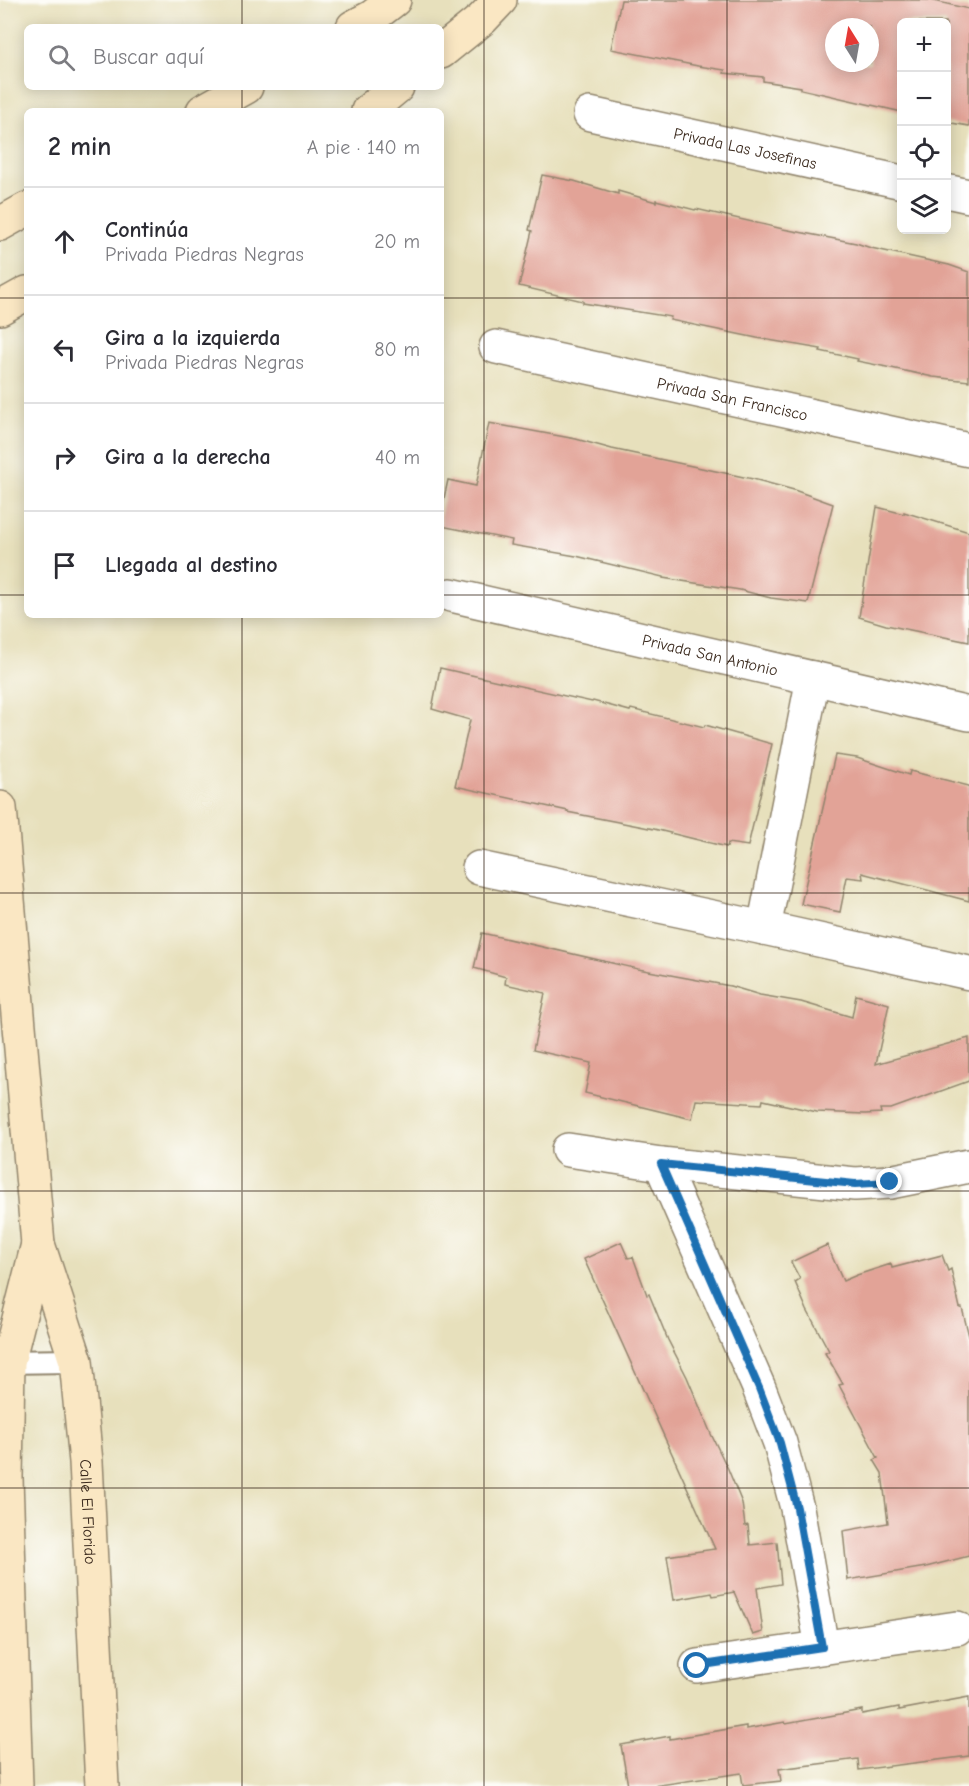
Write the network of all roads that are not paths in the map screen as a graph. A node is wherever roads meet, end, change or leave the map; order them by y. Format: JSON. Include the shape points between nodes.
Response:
{"nodes":[{"id":1,"x":394,"y":0,"type":"edge"},
{"id":2,"x":500,"y":0,"type":"edge"},
{"id":3,"x":359,"y":24,"type":"edge"},
{"id":4,"x":444,"y":50,"type":"edge"},
{"id":5,"x":241,"y":90,"type":"edge"},
{"id":6,"x":394,"y":90,"type":"edge"},
{"id":7,"x":208,"y":108,"type":"edge"},
{"id":8,"x":372,"y":108,"type":"edge"},
{"id":9,"x":590,"y":114,"type":"dead end"},
{"id":10,"x":897,"y":181,"type":"edge"},
{"id":11,"x":951,"y":192,"type":"edge"},
{"id":12,"x":969,"y":196,"type":"edge"},
{"id":13,"x":24,"y":211,"type":"edge"},
{"id":14,"x":0,"y":224,"type":"edge"},
{"id":15,"x":24,"y":295,"type":"edge"},
{"id":16,"x":0,"y":308,"type":"edge"},
{"id":17,"x":496,"y":346,"type":"dead end"},
{"id":18,"x":969,"y":450,"type":"edge"},
{"id":19,"x":452,"y":595,"type":"dead end"},
{"id":20,"x":813,"y":678,"type":"junction"},
{"id":21,"x":969,"y":714,"type":"edge"},
{"id":22,"x":0,"y":808,"type":"edge"},
{"id":23,"x":479,"y":868,"type":"dead end"},
{"id":24,"x":764,"y":927,"type":"junction"},
{"id":25,"x":969,"y":973,"type":"edge"},
{"id":26,"x":568,"y":1150,"type":"dead end"},
{"id":27,"x":661,"y":1164,"type":"junction"},
{"id":28,"x":969,"y":1166,"type":"edge"},
{"id":29,"x":38,"y":1244,"type":"junction"},
{"id":30,"x":76,"y":1361,"type":"junction"},
{"id":31,"x":4,"y":1362,"type":"edge"},
{"id":32,"x":957,"y":1628,"type":"dead end"},
{"id":33,"x":822,"y":1647,"type":"junction"},
{"id":34,"x":697,"y":1666,"type":"dead end"},
{"id":35,"x":16,"y":1786,"type":"edge"},
{"id":36,"x":102,"y":1786,"type":"edge"}],
"edges":[{"from":1,"to":3,"type":"main road"},
{"from":2,"to":4,"type":"main road"},
{"from":5,"to":7,"type":"main road"},
{"from":6,"to":8,"type":"main road"},
{"from":9,"to":10,"type":"street","name":"Privada Las Josefinas"},
{"from":11,"to":12,"type":"street"},
{"from":13,"to":14,"type":"main road"},
{"from":15,"to":16,"type":"main road"},
{"from":17,"to":18,"type":"street","name":"Privada San Francisco"},
{"from":19,"to":20,"type":"street","name":"Privada San Antonio"},
{"from":20,"to":21,"type":"street","name":"Privada San Antonio"},
{"from":20,"to":24,"type":"street"},
{"from":22,"to":29,"type":"main road","name":"Calle El Florido"},
{"from":23,"to":24,"type":"street"},
{"from":24,"to":25,"type":"street"},
{"from":26,"to":27,"type":"street"},
{"from":27,"to":28,"type":"street","via":[[855,1184],[890,1182]]},
{"from":27,"to":33,"type":"street","via":[[780,1443],[797,1508]]},
{"from":29,"to":30,"type":"main road","name":"Calle El Florido"},
{"from":29,"to":31,"type":"main road","name":"Calle El Florido"},
{"from":30,"to":31,"type":"lane"},
{"from":30,"to":36,"type":"main road","name":"Calle El Florido","via":[[86,1462]]},
{"from":31,"to":35,"type":"main road","name":"Calle El Florido"},
{"from":32,"to":33,"type":"street"},
{"from":33,"to":34,"type":"street"}]}
